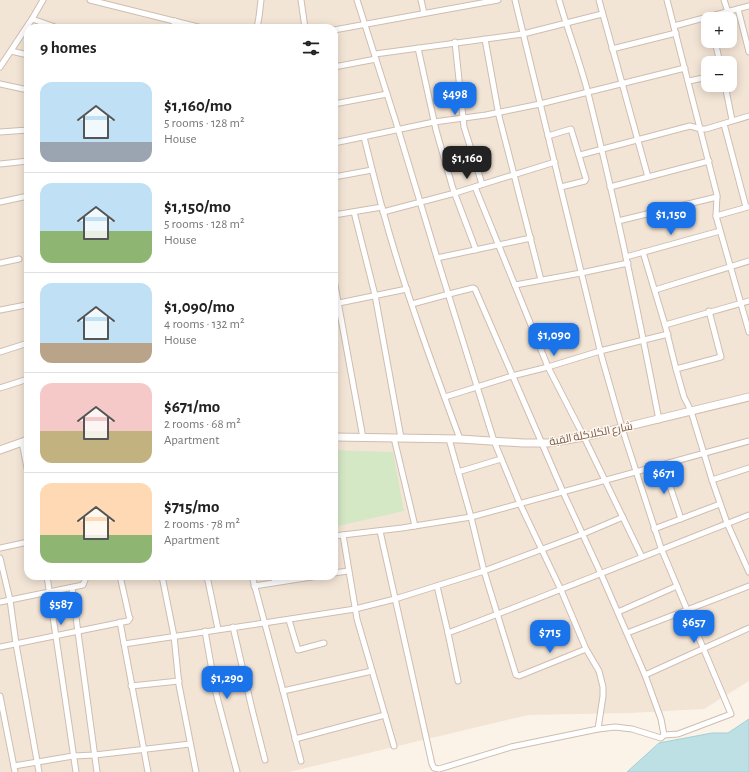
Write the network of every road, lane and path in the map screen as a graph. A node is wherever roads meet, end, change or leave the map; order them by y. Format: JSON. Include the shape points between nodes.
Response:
{"nodes":[{"id":1,"x":43,"y":0,"type":"edge"},
{"id":2,"x":90,"y":0,"type":"edge"},
{"id":3,"x":260,"y":0,"type":"edge"},
{"id":4,"x":301,"y":0,"type":"edge"},
{"id":5,"x":359,"y":0,"type":"edge"},
{"id":6,"x":421,"y":0,"type":"edge"},
{"id":7,"x":498,"y":0,"type":"edge"},
{"id":8,"x":515,"y":0,"type":"edge"},
{"id":9,"x":559,"y":0,"type":"edge"},
{"id":10,"x":599,"y":0,"type":"edge"},
{"id":11,"x":667,"y":0,"type":"edge"},
{"id":12,"x":724,"y":0,"type":"edge"},
{"id":13,"x":107,"y":2,"type":"edge"},
{"id":14,"x":476,"y":2,"type":"edge"},
{"id":15,"x":749,"y":6,"type":"edge"},
{"id":16,"x":738,"y":9,"type":"junction"},
{"id":17,"x":728,"y":12,"type":"joint"},
{"id":18,"x":424,"y":13,"type":"junction"},
{"id":19,"x":602,"y":14,"type":"junction"},
{"id":20,"x":32,"y":19,"type":"junction"},
{"id":21,"x":701,"y":20,"type":"edge"},
{"id":22,"x":174,"y":21,"type":"junction"},
{"id":23,"x":566,"y":23,"type":"junction"},
{"id":24,"x":29,"y":24,"type":"edge"},
{"id":25,"x":46,"y":24,"type":"edge"},
{"id":26,"x":174,"y":24,"type":"edge"},
{"id":27,"x":186,"y":24,"type":"edge"},
{"id":28,"x":258,"y":24,"type":"edge"},
{"id":29,"x":304,"y":24,"type":"edge"},
{"id":30,"x":364,"y":24,"type":"junction"},
{"id":31,"x":674,"y":26,"type":"junction"},
{"id":32,"x":338,"y":29,"type":"edge"},
{"id":33,"x":24,"y":31,"type":"edge"},
{"id":34,"x":676,"y":33,"type":"junction"},
{"id":35,"x":523,"y":34,"type":"junction"},
{"id":36,"x":485,"y":39,"type":"junction"},
{"id":37,"x":455,"y":42,"type":"junction"},
{"id":38,"x":418,"y":48,"type":"junction"},
{"id":39,"x":612,"y":49,"type":"junction"},
{"id":40,"x":11,"y":51,"type":"junction"},
{"id":41,"x":749,"y":52,"type":"edge"},
{"id":42,"x":24,"y":54,"type":"edge"},
{"id":43,"x":375,"y":56,"type":"junction"},
{"id":44,"x":338,"y":66,"type":"edge"},
{"id":45,"x":0,"y":67,"type":"edge"},
{"id":46,"x":685,"y":68,"type":"junction"},
{"id":47,"x":701,"y":78,"type":"edge"},
{"id":48,"x":688,"y":81,"type":"junction"},
{"id":49,"x":0,"y":84,"type":"edge"},
{"id":50,"x":622,"y":84,"type":"junction"},
{"id":51,"x":24,"y":89,"type":"edge"},
{"id":52,"x":726,"y":92,"type":"edge"},
{"id":53,"x":588,"y":93,"type":"junction"},
{"id":54,"x":387,"y":94,"type":"junction"},
{"id":55,"x":338,"y":103,"type":"edge"},
{"id":56,"x":540,"y":104,"type":"junction"},
{"id":57,"x":498,"y":112,"type":"junction"},
{"id":58,"x":749,"y":116,"type":"edge"},
{"id":59,"x":464,"y":118,"type":"junction"},
{"id":60,"x":732,"y":120,"type":"junction"},
{"id":61,"x":434,"y":122,"type":"junction"},
{"id":62,"x":724,"y":124,"type":"junction"},
{"id":63,"x":398,"y":129,"type":"junction"},
{"id":64,"x":701,"y":129,"type":"junction"},
{"id":65,"x":24,"y":130,"type":"edge"},
{"id":66,"x":0,"y":132,"type":"edge"},
{"id":67,"x":548,"y":136,"type":"junction"},
{"id":68,"x":364,"y":137,"type":"junction"},
{"id":69,"x":638,"y":140,"type":"junction"},
{"id":70,"x":338,"y":142,"type":"edge"},
{"id":71,"x":602,"y":150,"type":"junction"},
{"id":72,"x":580,"y":155,"type":"junction"},
{"id":73,"x":24,"y":161,"type":"edge"},
{"id":74,"x":709,"y":161,"type":"junction"},
{"id":75,"x":554,"y":162,"type":"junction"},
{"id":76,"x":0,"y":164,"type":"edge"},
{"id":77,"x":372,"y":170,"type":"junction"},
{"id":78,"x":514,"y":173,"type":"junction"},
{"id":79,"x":338,"y":176,"type":"edge"},
{"id":80,"x":648,"y":177,"type":"junction"},
{"id":81,"x":482,"y":184,"type":"junction"},
{"id":82,"x":475,"y":187,"type":"junction"},
{"id":83,"x":560,"y":187,"type":"junction"},
{"id":84,"x":610,"y":187,"type":"junction"},
{"id":85,"x":455,"y":193,"type":"junction"},
{"id":86,"x":24,"y":197,"type":"edge"},
{"id":87,"x":717,"y":197,"type":"junction"},
{"id":88,"x":0,"y":202,"type":"edge"},
{"id":89,"x":420,"y":202,"type":"junction"},
{"id":90,"x":748,"y":207,"type":"edge"},
{"id":91,"x":382,"y":209,"type":"junction"},
{"id":92,"x":354,"y":212,"type":"junction"},
{"id":93,"x":338,"y":214,"type":"edge"},
{"id":94,"x":716,"y":216,"type":"junction"},
{"id":95,"x":618,"y":221,"type":"junction"},
{"id":96,"x":720,"y":231,"type":"junction"},
{"id":97,"x":531,"y":238,"type":"junction"},
{"id":98,"x":499,"y":246,"type":"junction"},
{"id":99,"x":476,"y":250,"type":"junction"},
{"id":100,"x":643,"y":252,"type":"junction"},
{"id":101,"x":626,"y":257,"type":"junction"},
{"id":102,"x":437,"y":258,"type":"junction"},
{"id":103,"x":19,"y":259,"type":"dead end"},
{"id":104,"x":749,"y":261,"type":"edge"},
{"id":105,"x":0,"y":263,"type":"edge"},
{"id":106,"x":628,"y":263,"type":"junction"},
{"id":107,"x":730,"y":266,"type":"junction"},
{"id":108,"x":581,"y":273,"type":"junction"},
{"id":109,"x":541,"y":280,"type":"junction"},
{"id":110,"x":515,"y":285,"type":"junction"},
{"id":111,"x":407,"y":289,"type":"junction"},
{"id":112,"x":655,"y":290,"type":"junction"},
{"id":113,"x":449,"y":294,"type":"junction"},
{"id":114,"x":375,"y":295,"type":"junction"},
{"id":115,"x":749,"y":301,"type":"edge"},
{"id":116,"x":740,"y":303,"type":"junction"},
{"id":117,"x":24,"y":304,"type":"edge"},
{"id":118,"x":338,"y":304,"type":"edge"},
{"id":119,"x":412,"y":304,"type":"junction"},
{"id":120,"x":0,"y":310,"type":"edge"},
{"id":121,"x":709,"y":311,"type":"junction"},
{"id":122,"x":338,"y":314,"type":"edge"},
{"id":123,"x":665,"y":325,"type":"junction"},
{"id":124,"x":749,"y":332,"type":"edge"},
{"id":125,"x":668,"y":334,"type":"junction"},
{"id":126,"x":643,"y":340,"type":"junction"},
{"id":127,"x":24,"y":345,"type":"edge"},
{"id":128,"x":600,"y":351,"type":"junction"},
{"id":129,"x":0,"y":352,"type":"edge"},
{"id":130,"x":548,"y":368,"type":"junction"},
{"id":131,"x":676,"y":369,"type":"junction"},
{"id":132,"x":512,"y":376,"type":"junction"},
{"id":133,"x":24,"y":380,"type":"edge"},
{"id":134,"x":478,"y":386,"type":"junction"},
{"id":135,"x":0,"y":388,"type":"edge"},
{"id":136,"x":444,"y":397,"type":"junction"},
{"id":137,"x":749,"y":397,"type":"edge"},
{"id":138,"x":691,"y":411,"type":"junction"},
{"id":139,"x":659,"y":420,"type":"junction"},
{"id":140,"x":622,"y":428,"type":"junction"},
{"id":141,"x":338,"y":437,"type":"edge"},
{"id":142,"x":584,"y":437,"type":"junction"},
{"id":143,"x":363,"y":438,"type":"junction"},
{"id":144,"x":398,"y":438,"type":"junction"},
{"id":145,"x":449,"y":439,"type":"junction"},
{"id":146,"x":460,"y":439,"type":"junction"},
{"id":147,"x":24,"y":441,"type":"edge"},
{"id":148,"x":494,"y":441,"type":"junction"},
{"id":149,"x":749,"y":441,"type":"edge"},
{"id":150,"x":542,"y":443,"type":"junction"},
{"id":151,"x":0,"y":450,"type":"edge"},
{"id":152,"x":703,"y":454,"type":"junction"},
{"id":153,"x":501,"y":459,"type":"junction"},
{"id":154,"x":663,"y":465,"type":"junction"},
{"id":155,"x":749,"y":468,"type":"edge"},
{"id":156,"x":635,"y":471,"type":"junction"},
{"id":157,"x":458,"y":472,"type":"junction"},
{"id":158,"x":605,"y":480,"type":"junction"},
{"id":159,"x":712,"y":480,"type":"junction"},
{"id":160,"x":563,"y":492,"type":"junction"},
{"id":161,"x":520,"y":504,"type":"junction"},
{"id":162,"x":720,"y":504,"type":"junction"},
{"id":163,"x":749,"y":515,"type":"edge"},
{"id":164,"x":471,"y":517,"type":"junction"},
{"id":165,"x":623,"y":517,"type":"junction"},
{"id":166,"x":681,"y":519,"type":"junction"},
{"id":167,"x":727,"y":523,"type":"junction"},
{"id":168,"x":415,"y":526,"type":"junction"},
{"id":169,"x":654,"y":529,"type":"junction"},
{"id":170,"x":380,"y":531,"type":"junction"},
{"id":171,"x":583,"y":534,"type":"junction"},
{"id":172,"x":343,"y":535,"type":"junction"},
{"id":173,"x":338,"y":536,"type":"edge"},
{"id":174,"x":24,"y":543,"type":"edge"},
{"id":175,"x":0,"y":548,"type":"edge"},
{"id":176,"x":662,"y":548,"type":"junction"},
{"id":177,"x":542,"y":549,"type":"junction"},
{"id":178,"x":642,"y":557,"type":"junction"},
{"id":179,"x":0,"y":558,"type":"edge"},
{"id":180,"x":746,"y":561,"type":"edge"},
{"id":181,"x":348,"y":571,"type":"junction"},
{"id":182,"x":484,"y":571,"type":"junction"},
{"id":183,"x":749,"y":572,"type":"edge"},
{"id":184,"x":338,"y":573,"type":"edge"},
{"id":185,"x":601,"y":574,"type":"junction"},
{"id":186,"x":48,"y":580,"type":"edge"},
{"id":187,"x":85,"y":580,"type":"edge"},
{"id":188,"x":121,"y":580,"type":"edge"},
{"id":189,"x":163,"y":580,"type":"edge"},
{"id":190,"x":208,"y":580,"type":"edge"},
{"id":191,"x":253,"y":580,"type":"edge"},
{"id":192,"x":287,"y":580,"type":"edge"},
{"id":193,"x":275,"y":582,"type":"joint"},
{"id":194,"x":254,"y":586,"type":"junction"},
{"id":195,"x":437,"y":586,"type":"junction"},
{"id":196,"x":677,"y":586,"type":"junction"},
{"id":197,"x":749,"y":586,"type":"edge"},
{"id":198,"x":72,"y":588,"type":"junction"},
{"id":199,"x":561,"y":590,"type":"junction"},
{"id":200,"x":49,"y":592,"type":"junction"},
{"id":201,"x":10,"y":600,"type":"junction"},
{"id":202,"x":395,"y":600,"type":"junction"},
{"id":203,"x":0,"y":602,"type":"edge"},
{"id":204,"x":355,"y":609,"type":"junction"},
{"id":205,"x":688,"y":610,"type":"junction"},
{"id":206,"x":618,"y":612,"type":"junction"},
{"id":207,"x":497,"y":615,"type":"junction"},
{"id":208,"x":289,"y":620,"type":"junction"},
{"id":209,"x":120,"y":622,"type":"junction"},
{"id":210,"x":264,"y":624,"type":"junction"},
{"id":211,"x":233,"y":627,"type":"junction"},
{"id":212,"x":749,"y":628,"type":"edge"},
{"id":213,"x":218,"y":629,"type":"junction"},
{"id":214,"x":78,"y":631,"type":"junction"},
{"id":215,"x":205,"y":631,"type":"junction"},
{"id":216,"x":448,"y":633,"type":"junction"},
{"id":217,"x":628,"y":633,"type":"junction"},
{"id":218,"x":55,"y":636,"type":"junction"},
{"id":219,"x":174,"y":636,"type":"junction"},
{"id":220,"x":324,"y":643,"type":"dead end"},
{"id":221,"x":16,"y":644,"type":"junction"},
{"id":222,"x":124,"y":644,"type":"junction"},
{"id":223,"x":0,"y":647,"type":"edge"},
{"id":224,"x":586,"y":649,"type":"junction"},
{"id":225,"x":704,"y":649,"type":"junction"},
{"id":226,"x":372,"y":671,"type":"junction"},
{"id":227,"x":645,"y":675,"type":"junction"},
{"id":228,"x":179,"y":681,"type":"junction"},
{"id":229,"x":458,"y":681,"type":"dead end"},
{"id":230,"x":131,"y":686,"type":"junction"},
{"id":231,"x":283,"y":691,"type":"junction"},
{"id":232,"x":0,"y":698,"type":"edge"},
{"id":233,"x":385,"y":715,"type":"junction"},
{"id":234,"x":598,"y":729,"type":"junction"},
{"id":235,"x":664,"y":736,"type":"junction"},
{"id":236,"x":295,"y":739,"type":"junction"},
{"id":237,"x":190,"y":744,"type":"junction"},
{"id":238,"x":394,"y":746,"type":"dead end"},
{"id":239,"x":143,"y":750,"type":"junction"},
{"id":240,"x":94,"y":755,"type":"junction"},
{"id":241,"x":73,"y":756,"type":"junction"},
{"id":242,"x":265,"y":760,"type":"dead end"},
{"id":243,"x":37,"y":761,"type":"junction"},
{"id":244,"x":300,"y":761,"type":"dead end"},
{"id":245,"x":14,"y":766,"type":"junction"},
{"id":246,"x":15,"y":772,"type":"edge"},
{"id":247,"x":39,"y":772,"type":"edge"},
{"id":248,"x":76,"y":772,"type":"edge"},
{"id":249,"x":97,"y":772,"type":"edge"},
{"id":250,"x":148,"y":772,"type":"edge"},
{"id":251,"x":196,"y":772,"type":"edge"},
{"id":252,"x":237,"y":772,"type":"edge"}],
"edges":[{"from":1,"to":20,"type":"street"},
{"from":2,"to":13,"type":"street"},
{"from":3,"to":28,"type":"street"},
{"from":4,"to":29,"type":"street"},
{"from":5,"to":30,"type":"street"},
{"from":6,"to":18,"type":"street"},
{"from":7,"to":14,"type":"street"},
{"from":8,"to":35,"type":"street"},
{"from":9,"to":23,"type":"street"},
{"from":10,"to":19,"type":"street"},
{"from":11,"to":31,"type":"street"},
{"from":12,"to":17,"type":"street"},
{"from":13,"to":22,"type":"street"},
{"from":14,"to":18,"type":"street"},
{"from":15,"to":16,"type":"street"},
{"from":16,"to":17,"type":"street"},
{"from":16,"to":41,"type":"street"},
{"from":18,"to":30,"type":"street"},
{"from":19,"to":23,"type":"street"},
{"from":19,"to":39,"type":"street"},
{"from":20,"to":24,"type":"street"},
{"from":20,"to":25,"type":"street"},
{"from":21,"to":31,"type":"street"},
{"from":22,"to":26,"type":"street"},
{"from":22,"to":27,"type":"street"},
{"from":23,"to":35,"type":"street"},
{"from":23,"to":53,"type":"street"},
{"from":30,"to":32,"type":"street"},
{"from":30,"to":43,"type":"street"},
{"from":31,"to":34,"type":"street"},
{"from":33,"to":40,"type":"street"},
{"from":34,"to":39,"type":"street"},
{"from":34,"to":46,"type":"street"},
{"from":35,"to":36,"type":"street"},
{"from":35,"to":56,"type":"street"},
{"from":36,"to":37,"type":"street"},
{"from":36,"to":57,"type":"street"},
{"from":37,"to":38,"type":"street"},
{"from":37,"to":59,"type":"street"},
{"from":38,"to":43,"type":"street"},
{"from":38,"to":61,"type":"street"},
{"from":39,"to":50,"type":"street"},
{"from":40,"to":42,"type":"street"},
{"from":40,"to":45,"type":"street"},
{"from":43,"to":44,"type":"street"},
{"from":43,"to":54,"type":"street"},
{"from":46,"to":48,"type":"street"},
{"from":46,"to":50,"type":"street"},
{"from":47,"to":48,"type":"street"},
{"from":48,"to":64,"type":"street"},
{"from":49,"to":51,"type":"street"},
{"from":50,"to":53,"type":"street"},
{"from":50,"to":69,"type":"street"},
{"from":52,"to":60,"type":"street"},
{"from":53,"to":56,"type":"street"},
{"from":53,"to":71,"type":"street"},
{"from":54,"to":55,"type":"street"},
{"from":54,"to":63,"type":"street"},
{"from":56,"to":57,"type":"street"},
{"from":56,"to":67,"type":"street"},
{"from":57,"to":59,"type":"street"},
{"from":57,"to":78,"type":"street"},
{"from":58,"to":60,"type":"street"},
{"from":59,"to":61,"type":"street"},
{"from":59,"to":81,"type":"street"},
{"from":60,"to":62,"type":"street"},
{"from":61,"to":63,"type":"street"},
{"from":61,"to":85,"type":"street"},
{"from":62,"to":64,"type":"street"},
{"from":62,"to":90,"type":"street"},
{"from":63,"to":68,"type":"street"},
{"from":63,"to":89,"type":"street"},
{"from":64,"to":69,"type":"street","via":[[690,126]]},
{"from":64,"to":74,"type":"street"},
{"from":65,"to":66,"type":"street"},
{"from":67,"to":72,"type":"street","via":[[571,129]]},
{"from":67,"to":75,"type":"street"},
{"from":68,"to":70,"type":"street"},
{"from":68,"to":77,"type":"street"},
{"from":69,"to":71,"type":"street"},
{"from":69,"to":80,"type":"street"},
{"from":71,"to":72,"type":"street"},
{"from":71,"to":84,"type":"street"},
{"from":72,"to":83,"type":"street","via":[[586,181]]},
{"from":73,"to":76,"type":"street"},
{"from":74,"to":80,"type":"street"},
{"from":74,"to":87,"type":"street"},
{"from":75,"to":78,"type":"street"},
{"from":75,"to":83,"type":"street"},
{"from":77,"to":79,"type":"street"},
{"from":77,"to":91,"type":"street"},
{"from":78,"to":81,"type":"street"},
{"from":78,"to":97,"type":"street"},
{"from":80,"to":84,"type":"street"},
{"from":81,"to":82,"type":"street"},
{"from":82,"to":85,"type":"street"},
{"from":82,"to":98,"type":"street"},
{"from":83,"to":108,"type":"street"},
{"from":84,"to":95,"type":"street"},
{"from":85,"to":89,"type":"street"},
{"from":85,"to":99,"type":"street"},
{"from":86,"to":88,"type":"street"},
{"from":87,"to":94,"type":"street"},
{"from":87,"to":95,"type":"street"},
{"from":89,"to":91,"type":"street"},
{"from":89,"to":102,"type":"street"},
{"from":90,"to":94,"type":"street"},
{"from":91,"to":92,"type":"street"},
{"from":91,"to":111,"type":"street"},
{"from":92,"to":93,"type":"street"},
{"from":92,"to":114,"type":"street"},
{"from":94,"to":96,"type":"street"},
{"from":95,"to":101,"type":"street"},
{"from":96,"to":100,"type":"street"},
{"from":96,"to":107,"type":"street"},
{"from":97,"to":98,"type":"street"},
{"from":97,"to":109,"type":"street"},
{"from":98,"to":99,"type":"street"},
{"from":98,"to":110,"type":"street"},
{"from":99,"to":102,"type":"street"},
{"from":100,"to":101,"type":"street"},
{"from":100,"to":112,"type":"street"},
{"from":101,"to":106,"type":"street"},
{"from":102,"to":113,"type":"street"},
{"from":103,"to":105,"type":"street"},
{"from":104,"to":107,"type":"street"},
{"from":106,"to":108,"type":"street"},
{"from":106,"to":126,"type":"street"},
{"from":107,"to":112,"type":"street"},
{"from":107,"to":116,"type":"street"},
{"from":108,"to":109,"type":"street"},
{"from":108,"to":128,"type":"street"},
{"from":109,"to":110,"type":"street"},
{"from":110,"to":130,"type":"street"},
{"from":111,"to":114,"type":"street"},
{"from":111,"to":119,"type":"street"},
{"from":112,"to":123,"type":"street"},
{"from":113,"to":119,"type":"street"},
{"from":113,"to":132,"type":"street","via":[[476,289]]},
{"from":113,"to":134,"type":"street"},
{"from":114,"to":118,"type":"street"},
{"from":114,"to":144,"type":"street"},
{"from":115,"to":116,"type":"street"},
{"from":116,"to":121,"type":"street"},
{"from":116,"to":124,"type":"street"},
{"from":117,"to":120,"type":"street"},
{"from":119,"to":136,"type":"street"},
{"from":121,"to":123,"type":"street"},
{"from":121,"to":131,"type":"street","via":[[721,357]]},
{"from":122,"to":143,"type":"street"},
{"from":123,"to":125,"type":"street"},
{"from":125,"to":126,"type":"street"},
{"from":125,"to":131,"type":"street"},
{"from":126,"to":128,"type":"street"},
{"from":126,"to":139,"type":"street"},
{"from":127,"to":129,"type":"street"},
{"from":128,"to":130,"type":"street"},
{"from":128,"to":140,"type":"street"},
{"from":130,"to":132,"type":"street"},
{"from":130,"to":142,"type":"street"},
{"from":131,"to":138,"type":"street"},
{"from":132,"to":134,"type":"street"},
{"from":132,"to":150,"type":"street"},
{"from":133,"to":135,"type":"street"},
{"from":134,"to":136,"type":"street"},
{"from":134,"to":148,"type":"street"},
{"from":136,"to":146,"type":"street"},
{"from":137,"to":138,"type":"street","name":"شارع الكلاكلة القبة"},
{"from":138,"to":139,"type":"street","name":"شارع الكلاكلة القبة"},
{"from":138,"to":152,"type":"street"},
{"from":139,"to":140,"type":"street","name":"شارع الكلاكلة القبة"},
{"from":140,"to":142,"type":"street","name":"شارع الكلاكلة القبة"},
{"from":140,"to":156,"type":"street"},
{"from":141,"to":143,"type":"street","name":"شارع الكلاكلة القبة"},
{"from":142,"to":150,"type":"street","name":"شارع الكلاكلة القبة"},
{"from":142,"to":158,"type":"street"},
{"from":143,"to":144,"type":"street","name":"شارع الكلاكلة القبة"},
{"from":144,"to":145,"type":"street","name":"شارع الكلاكلة القبة"},
{"from":144,"to":168,"type":"street"},
{"from":145,"to":146,"type":"street","name":"شارع الكلاكلة القبة"},
{"from":145,"to":157,"type":"street"},
{"from":146,"to":148,"type":"street","name":"شارع الكلاكلة القبة"},
{"from":147,"to":151,"type":"street"},
{"from":148,"to":150,"type":"street","name":"شارع الكلاكلة القبة"},
{"from":148,"to":153,"type":"street"},
{"from":149,"to":152,"type":"street"},
{"from":150,"to":160,"type":"street"},
{"from":152,"to":154,"type":"street"},
{"from":152,"to":159,"type":"street"},
{"from":153,"to":157,"type":"street"},
{"from":153,"to":161,"type":"street"},
{"from":154,"to":156,"type":"street"},
{"from":154,"to":166,"type":"street"},
{"from":155,"to":159,"type":"street"},
{"from":156,"to":158,"type":"street"},
{"from":156,"to":169,"type":"street"},
{"from":157,"to":164,"type":"street"},
{"from":158,"to":160,"type":"street"},
{"from":158,"to":165,"type":"street"},
{"from":159,"to":162,"type":"street"},
{"from":160,"to":161,"type":"street"},
{"from":160,"to":171,"type":"street"},
{"from":161,"to":164,"type":"street"},
{"from":161,"to":177,"type":"street"},
{"from":162,"to":166,"type":"street"},
{"from":162,"to":167,"type":"street"},
{"from":163,"to":167,"type":"street"},
{"from":164,"to":168,"type":"street"},
{"from":164,"to":182,"type":"street"},
{"from":165,"to":171,"type":"street"},
{"from":165,"to":178,"type":"street"},
{"from":166,"to":169,"type":"street"},
{"from":167,"to":176,"type":"street"},
{"from":167,"to":180,"type":"street"},
{"from":168,"to":170,"type":"street"},
{"from":169,"to":176,"type":"street"},
{"from":170,"to":172,"type":"street"},
{"from":170,"to":202,"type":"street"},
{"from":171,"to":177,"type":"street"},
{"from":171,"to":185,"type":"street"},
{"from":172,"to":173,"type":"street"},
{"from":172,"to":181,"type":"street"},
{"from":174,"to":175,"type":"street"},
{"from":176,"to":178,"type":"street"},
{"from":176,"to":196,"type":"street"},
{"from":177,"to":182,"type":"street"},
{"from":177,"to":199,"type":"street"},
{"from":178,"to":185,"type":"street"},
{"from":179,"to":201,"type":"street"},
{"from":180,"to":183,"type":"street"},
{"from":181,"to":184,"type":"street"},
{"from":181,"to":204,"type":"street"},
{"from":182,"to":195,"type":"street"},
{"from":182,"to":207,"type":"street"},
{"from":185,"to":199,"type":"street"},
{"from":185,"to":206,"type":"street"},
{"from":186,"to":200,"type":"street"},
{"from":187,"to":198,"type":"street","via":[[83,585]]},
{"from":188,"to":209,"type":"street","via":[[130,618],[128,621]]},
{"from":189,"to":219,"type":"street"},
{"from":190,"to":213,"type":"street"},
{"from":191,"to":194,"type":"street"},
{"from":192,"to":193,"type":"street"},
{"from":193,"to":194,"type":"street"},
{"from":194,"to":210,"type":"street"},
{"from":195,"to":202,"type":"street"},
{"from":195,"to":216,"type":"street"},
{"from":196,"to":205,"type":"street"},
{"from":196,"to":206,"type":"street"},
{"from":197,"to":205,"type":"street"},
{"from":198,"to":200,"type":"street"},
{"from":198,"to":214,"type":"street"},
{"from":199,"to":207,"type":"street"},
{"from":199,"to":224,"type":"street"},
{"from":200,"to":201,"type":"street"},
{"from":200,"to":218,"type":"street"},
{"from":201,"to":203,"type":"street"},
{"from":201,"to":221,"type":"street"},
{"from":202,"to":204,"type":"street"},
{"from":202,"to":234,"type":"street","via":[[434,768],[439,769],[511,747]]},
{"from":204,"to":208,"type":"street"},
{"from":204,"to":226,"type":"street"},
{"from":205,"to":217,"type":"street"},
{"from":205,"to":225,"type":"street"},
{"from":206,"to":217,"type":"street"},
{"from":207,"to":216,"type":"street"},
{"from":207,"to":224,"type":"street","via":[[518,676]]},
{"from":208,"to":210,"type":"street"},
{"from":208,"to":220,"type":"street","via":[[298,650]]},
{"from":209,"to":214,"type":"street"},
{"from":209,"to":222,"type":"street"},
{"from":210,"to":211,"type":"street"},
{"from":210,"to":231,"type":"street"},
{"from":211,"to":213,"type":"street"},
{"from":211,"to":242,"type":"street"},
{"from":212,"to":225,"type":"street"},
{"from":213,"to":215,"type":"street"},
{"from":214,"to":218,"type":"street"},
{"from":214,"to":240,"type":"street"},
{"from":215,"to":219,"type":"street"},
{"from":215,"to":252,"type":"street","via":[[216,693]]},
{"from":216,"to":229,"type":"street"},
{"from":217,"to":227,"type":"street"},
{"from":218,"to":221,"type":"street"},
{"from":218,"to":241,"type":"street"},
{"from":219,"to":222,"type":"street"},
{"from":219,"to":228,"type":"street"},
{"from":221,"to":223,"type":"street"},
{"from":221,"to":243,"type":"street"},
{"from":222,"to":230,"type":"street"},
{"from":224,"to":234,"type":"street","via":[[599,671],[603,687]]},
{"from":225,"to":227,"type":"street"},
{"from":225,"to":235,"type":"street","via":[[731,714],[678,734]]},
{"from":226,"to":231,"type":"street"},
{"from":226,"to":233,"type":"street"},
{"from":227,"to":235,"type":"street","via":[[661,718]]},
{"from":228,"to":230,"type":"street"},
{"from":228,"to":237,"type":"street"},
{"from":230,"to":239,"type":"street"},
{"from":231,"to":236,"type":"street"},
{"from":232,"to":245,"type":"street"},
{"from":233,"to":236,"type":"street"},
{"from":233,"to":238,"type":"street"},
{"from":234,"to":235,"type":"street","via":[[626,728],[661,738]]},
{"from":236,"to":244,"type":"street"},
{"from":237,"to":239,"type":"street"},
{"from":237,"to":251,"type":"street"},
{"from":239,"to":240,"type":"street"},
{"from":239,"to":250,"type":"street"},
{"from":240,"to":241,"type":"street"},
{"from":240,"to":249,"type":"street"},
{"from":241,"to":243,"type":"street"},
{"from":241,"to":248,"type":"street"},
{"from":243,"to":245,"type":"street"},
{"from":243,"to":247,"type":"street"},
{"from":245,"to":246,"type":"street"}]}
